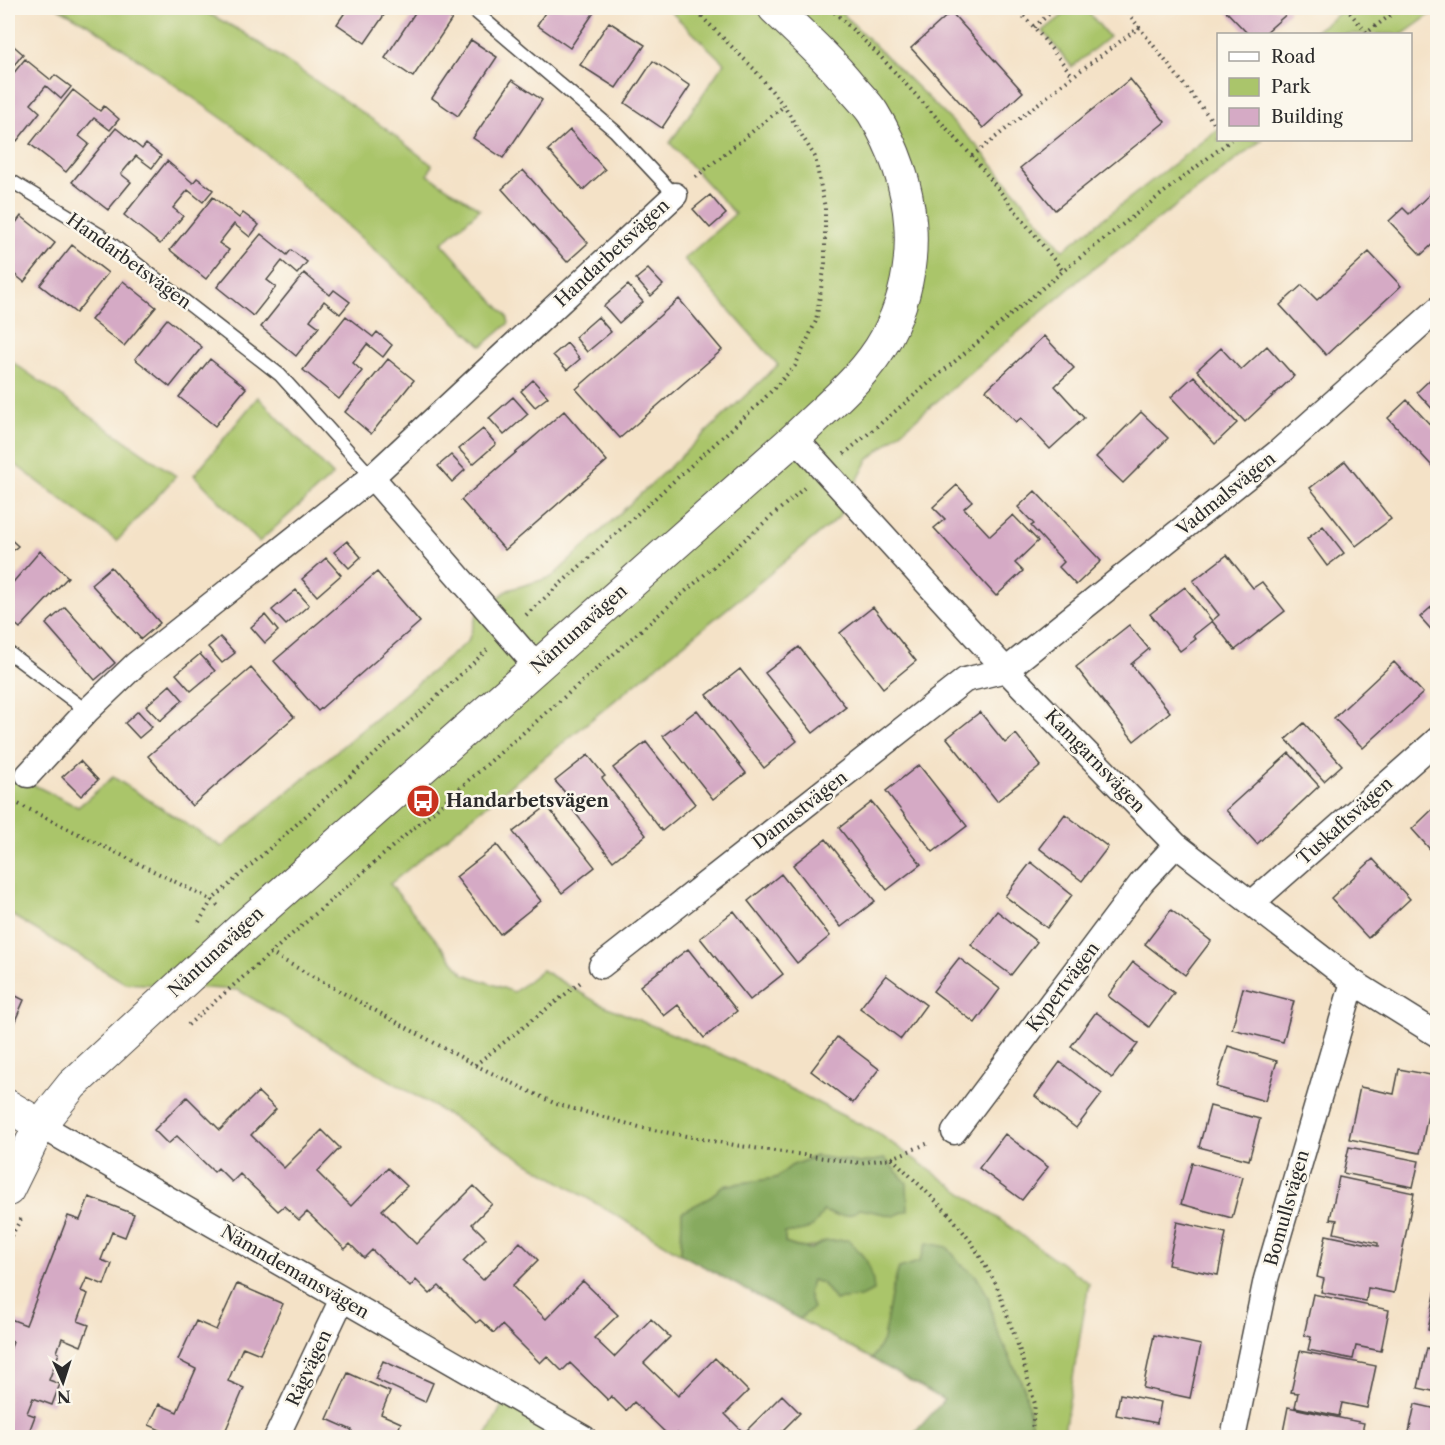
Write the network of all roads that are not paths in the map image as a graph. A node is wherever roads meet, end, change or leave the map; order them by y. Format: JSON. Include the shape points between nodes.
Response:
{"nodes":[{"id":1,"x":471,"y":8,"type":"edge"},
{"id":2,"x":774,"y":8,"type":"edge"},
{"id":3,"x":8,"y":179,"type":"edge"},
{"id":4,"x":675,"y":195,"type":"joint"},
{"id":5,"x":1437,"y":309,"type":"edge"},
{"id":6,"x":795,"y":438,"type":"junction"},
{"id":7,"x":372,"y":477,"type":"junction"},
{"id":8,"x":8,"y":652,"type":"edge"},
{"id":9,"x":537,"y":667,"type":"junction"},
{"id":10,"x":1006,"y":669,"type":"junction"},
{"id":11,"x":87,"y":711,"type":"junction"},
{"id":12,"x":1437,"y":739,"type":"edge"},
{"id":13,"x":28,"y":775,"type":"dead end"},
{"id":14,"x":1176,"y":845,"type":"junction"},
{"id":15,"x":1252,"y":903,"type":"junction"},
{"id":16,"x":601,"y":966,"type":"road end"},
{"id":17,"x":1353,"y":982,"type":"junction"},
{"id":18,"x":1437,"y":1035,"type":"edge"},
{"id":19,"x":8,"y":1106,"type":"edge"},
{"id":20,"x":40,"y":1125,"type":"junction"},
{"id":21,"x":954,"y":1132,"type":"road end"},
{"id":22,"x":8,"y":1190,"type":"edge"},
{"id":23,"x":342,"y":1299,"type":"junction"},
{"id":24,"x":276,"y":1437,"type":"edge"},
{"id":25,"x":584,"y":1437,"type":"edge"},
{"id":26,"x":1233,"y":1437,"type":"edge"}],
"edges":[{"from":1,"to":4,"type":"lane","name":"Handarbetsvägen","via":[[615,131]]},
{"from":2,"to":6,"type":"street","name":"Nåntunavägen","via":[[836,68],[873,112],[899,165],[909,206],[912,249],[905,293],[886,338],[861,373]]},
{"from":3,"to":7,"type":"lane","name":"Handarbetsvägen","via":[[99,235],[280,375]]},
{"from":4,"to":7,"type":"street","name":"Handarbetsvägen"},
{"from":5,"to":10,"type":"street","name":"Vadmalsvägen","via":[[1278,452]]},
{"from":6,"to":9,"type":"street","name":"Nåntunavägen"},
{"from":6,"to":10,"type":"street","name":"Kamgarnsvägen"},
{"from":7,"to":9,"type":"street","name":"Handarbetsvägen"},
{"from":7,"to":11,"type":"street","name":"Handarbetsvägen","via":[[154,649]]},
{"from":8,"to":11,"type":"lane"},
{"from":9,"to":20,"type":"street","name":"Nåntunavägen","via":[[242,928],[72,1085]]},
{"from":10,"to":14,"type":"street","name":"Kamgarnsvägen"},
{"from":10,"to":16,"type":"street","name":"Damastvägen","via":[[965,680]]},
{"from":11,"to":13,"type":"street","name":"Handarbetsvägen"},
{"from":12,"to":15,"type":"street","name":"Tuskaftsvägen"},
{"from":14,"to":15,"type":"street","name":"Kamgarnsvägen"},
{"from":14,"to":21,"type":"street","name":"Kypertvägen","via":[[1142,882]]},
{"from":15,"to":17,"type":"street","name":"Kamgarnsvägen"},
{"from":17,"to":18,"type":"street","name":"Kamgarnsvägen"},
{"from":17,"to":26,"type":"street","name":"Bomullsvägen","via":[[1266,1279]]},
{"from":19,"to":20,"type":"street","name":"Nämndemansvägen"},
{"from":20,"to":22,"type":"street","name":"Nåntunavägen"},
{"from":20,"to":23,"type":"street","name":"Nämndemansvägen"},
{"from":23,"to":24,"type":"street","name":"Rågvägen"},
{"from":23,"to":25,"type":"street","name":"Nämndemansvägen"}]}
